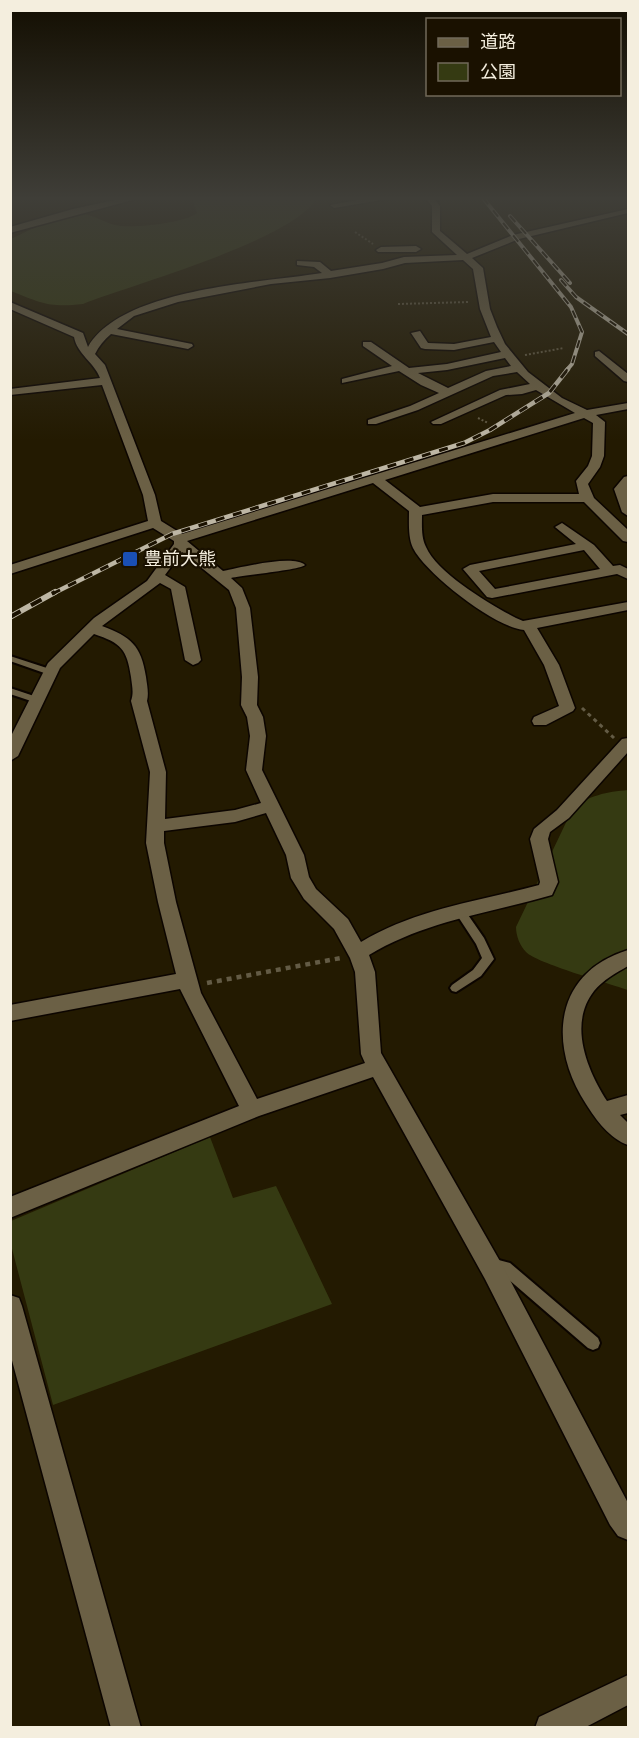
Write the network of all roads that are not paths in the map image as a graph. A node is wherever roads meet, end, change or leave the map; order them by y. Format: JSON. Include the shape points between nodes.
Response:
{"nodes":[{"id":1,"x":290,"y":279,"type":"edge"},
{"id":2,"x":479,"y":279,"type":"edge"},
{"id":3,"x":10,"y":305,"type":"edge"},
{"id":4,"x":109,"y":331,"type":"junction"},
{"id":5,"x":416,"y":333,"type":"dead end"},
{"id":6,"x":496,"y":339,"type":"junction"},
{"id":7,"x":367,"y":344,"type":"dead end"},
{"id":8,"x":188,"y":346,"type":"dead end"},
{"id":9,"x":90,"y":354,"type":"junction"},
{"id":10,"x":599,"y":354,"type":"dead end"},
{"id":11,"x":508,"y":355,"type":"junction"},
{"id":12,"x":519,"y":368,"type":"junction"},
{"id":13,"x":404,"y":369,"type":"junction"},
{"id":14,"x":628,"y":379,"type":"edge"},
{"id":15,"x":106,"y":381,"type":"junction"},
{"id":16,"x":346,"y":381,"type":"dead end"},
{"id":17,"x":538,"y":385,"type":"junction"},
{"id":18,"x":10,"y":392,"type":"edge"},
{"id":19,"x":447,"y":392,"type":"junction"},
{"id":20,"x":628,"y":406,"type":"edge"},
{"id":21,"x":584,"y":414,"type":"junction"},
{"id":22,"x":372,"y":422,"type":"dead end"},
{"id":23,"x":437,"y":422,"type":"dead end"},
{"id":24,"x":376,"y":479,"type":"junction"},
{"id":25,"x":628,"y":480,"type":"edge"},
{"id":26,"x":588,"y":498,"type":"junction"},
{"id":27,"x":628,"y":512,"type":"edge"},
{"id":28,"x":415,"y":513,"type":"junction"},
{"id":29,"x":155,"y":523,"type":"junction"},
{"id":30,"x":562,"y":527,"type":"dead end"},
{"id":31,"x":628,"y":538,"type":"edge"},
{"id":32,"x":181,"y":541,"type":"junction"},
{"id":33,"x":586,"y":546,"type":"junction"},
{"id":34,"x":298,"y":565,"type":"dead end"},
{"id":35,"x":10,"y":570,"type":"edge"},
{"id":36,"x":610,"y":570,"type":"junction"},
{"id":37,"x":628,"y":575,"type":"edge"},
{"id":38,"x":221,"y":576,"type":"junction"},
{"id":39,"x":158,"y":577,"type":"junction"},
{"id":40,"x":628,"y":606,"type":"edge"},
{"id":41,"x":528,"y":625,"type":"junction"},
{"id":42,"x":93,"y":628,"type":"junction"},
{"id":43,"x":10,"y":658,"type":"edge"},
{"id":44,"x":193,"y":660,"type":"dead end"},
{"id":45,"x":50,"y":672,"type":"junction"},
{"id":46,"x":10,"y":691,"type":"edge"},
{"id":47,"x":37,"y":700,"type":"junction"},
{"id":48,"x":540,"y":721,"type":"dead end"},
{"id":49,"x":17,"y":727,"type":"edge"},
{"id":50,"x":626,"y":746,"type":"edge"},
{"id":51,"x":10,"y":756,"type":"edge"},
{"id":52,"x":271,"y":806,"type":"junction"},
{"id":53,"x":155,"y":826,"type":"junction"},
{"id":54,"x":460,"y":912,"type":"junction"},
{"id":55,"x":358,"y":954,"type":"junction"},
{"id":56,"x":628,"y":957,"type":"edge"},
{"id":57,"x":188,"y":983,"type":"junction"},
{"id":58,"x":456,"y":988,"type":"dead end"},
{"id":59,"x":10,"y":1013,"type":"edge"},
{"id":60,"x":377,"y":1067,"type":"junction"},
{"id":61,"x":628,"y":1104,"type":"edge"},
{"id":62,"x":252,"y":1110,"type":"junction"},
{"id":63,"x":602,"y":1111,"type":"junction"},
{"id":64,"x":628,"y":1137,"type":"edge"},
{"id":65,"x":10,"y":1208,"type":"edge"},
{"id":66,"x":488,"y":1263,"type":"junction"},
{"id":67,"x":10,"y":1306,"type":"edge"},
{"id":68,"x":593,"y":1343,"type":"dead end"},
{"id":69,"x":628,"y":1526,"type":"edge"},
{"id":70,"x":628,"y":1690,"type":"edge"},
{"id":71,"x":126,"y":1728,"type":"edge"},
{"id":72,"x":550,"y":1728,"type":"edge"}],
"edges":[{"from":1,"to":4,"type":"street","via":[[176,299],[130,314]]},
{"from":2,"to":6,"type":"street","via":[[482,302]]},
{"from":3,"to":9,"type":"street","via":[[76,332],[81,346]]},
{"from":4,"to":8,"type":"street"},
{"from":4,"to":9,"type":"street"},
{"from":5,"to":6,"type":"street","via":[[425,346]]},
{"from":6,"to":11,"type":"street"},
{"from":7,"to":13,"type":"street"},
{"from":9,"to":15,"type":"street"},
{"from":10,"to":14,"type":"street"},
{"from":11,"to":12,"type":"street"},
{"from":11,"to":13,"type":"street","via":[[447,367]]},
{"from":12,"to":17,"type":"street"},
{"from":12,"to":19,"type":"street","via":[[490,373]]},
{"from":13,"to":16,"type":"street"},
{"from":13,"to":19,"type":"street"},
{"from":15,"to":18,"type":"street"},
{"from":15,"to":29,"type":"street","via":[[149,495]]},
{"from":17,"to":21,"type":"street"},
{"from":17,"to":23,"type":"street","via":[[504,392]]},
{"from":19,"to":22,"type":"street"},
{"from":20,"to":21,"type":"street"},
{"from":21,"to":24,"type":"street"},
{"from":21,"to":26,"type":"street","via":[[599,422],[602,447],[582,482]]},
{"from":24,"to":28,"type":"street"},
{"from":24,"to":32,"type":"street"},
{"from":25,"to":27,"type":"street","via":[[620,489]]},
{"from":26,"to":28,"type":"street","via":[[493,498]]},
{"from":26,"to":31,"type":"street"},
{"from":28,"to":41,"type":"street","via":[[418,545],[425,558],[486,609],[506,621],[522,627]]},
{"from":29,"to":32,"type":"street"},
{"from":29,"to":35,"type":"street"},
{"from":30,"to":33,"type":"street"},
{"from":32,"to":38,"type":"street"},
{"from":32,"to":39,"type":"street"},
{"from":33,"to":36,"type":"street"},
{"from":33,"to":36,"type":"street","via":[[470,569],[492,594]]},
{"from":34,"to":38,"type":"street"},
{"from":36,"to":37,"type":"street","via":[[621,569]]},
{"from":38,"to":52,"type":"street","via":[[235,588],[243,608],[249,705],[258,736],[254,770]]},
{"from":39,"to":42,"type":"street"},
{"from":39,"to":44,"type":"street","via":[[178,586]]},
{"from":40,"to":41,"type":"street"},
{"from":41,"to":48,"type":"street","via":[[560,683],[567,708]]},
{"from":42,"to":45,"type":"street"},
{"from":42,"to":53,"type":"street","via":[[125,642],[134,653],[139,702],[158,772]]},
{"from":43,"to":45,"type":"lane"},
{"from":45,"to":47,"type":"street"},
{"from":46,"to":47,"type":"lane"},
{"from":47,"to":49,"type":"street"},
{"from":49,"to":51,"type":"street"},
{"from":50,"to":54,"type":"street","via":[[563,814],[543,829],[539,839],[549,882],[546,890]]},
{"from":52,"to":53,"type":"street","via":[[235,816]]},
{"from":52,"to":55,"type":"street","via":[[295,855],[300,878],[310,894],[341,924]]},
{"from":53,"to":57,"type":"street","via":[[167,902]]},
{"from":54,"to":55,"type":"street","via":[[413,924],[371,943]]},
{"from":54,"to":58,"type":"lane","via":[[487,950],[488,959]]},
{"from":55,"to":60,"type":"street","via":[[365,972],[371,1054]]},
{"from":56,"to":63,"type":"street","via":[[601,972],[584,989],[574,1011],[575,1064],[584,1086]]},
{"from":57,"to":59,"type":"street"},
{"from":57,"to":62,"type":"street"},
{"from":60,"to":62,"type":"street"},
{"from":60,"to":66,"type":"street"},
{"from":61,"to":63,"type":"street"},
{"from":62,"to":65,"type":"street"},
{"from":63,"to":64,"type":"street"},
{"from":66,"to":68,"type":"lane","via":[[505,1268]]},
{"from":66,"to":69,"type":"street"},
{"from":67,"to":71,"type":"street"},
{"from":70,"to":72,"type":"street"}]}
